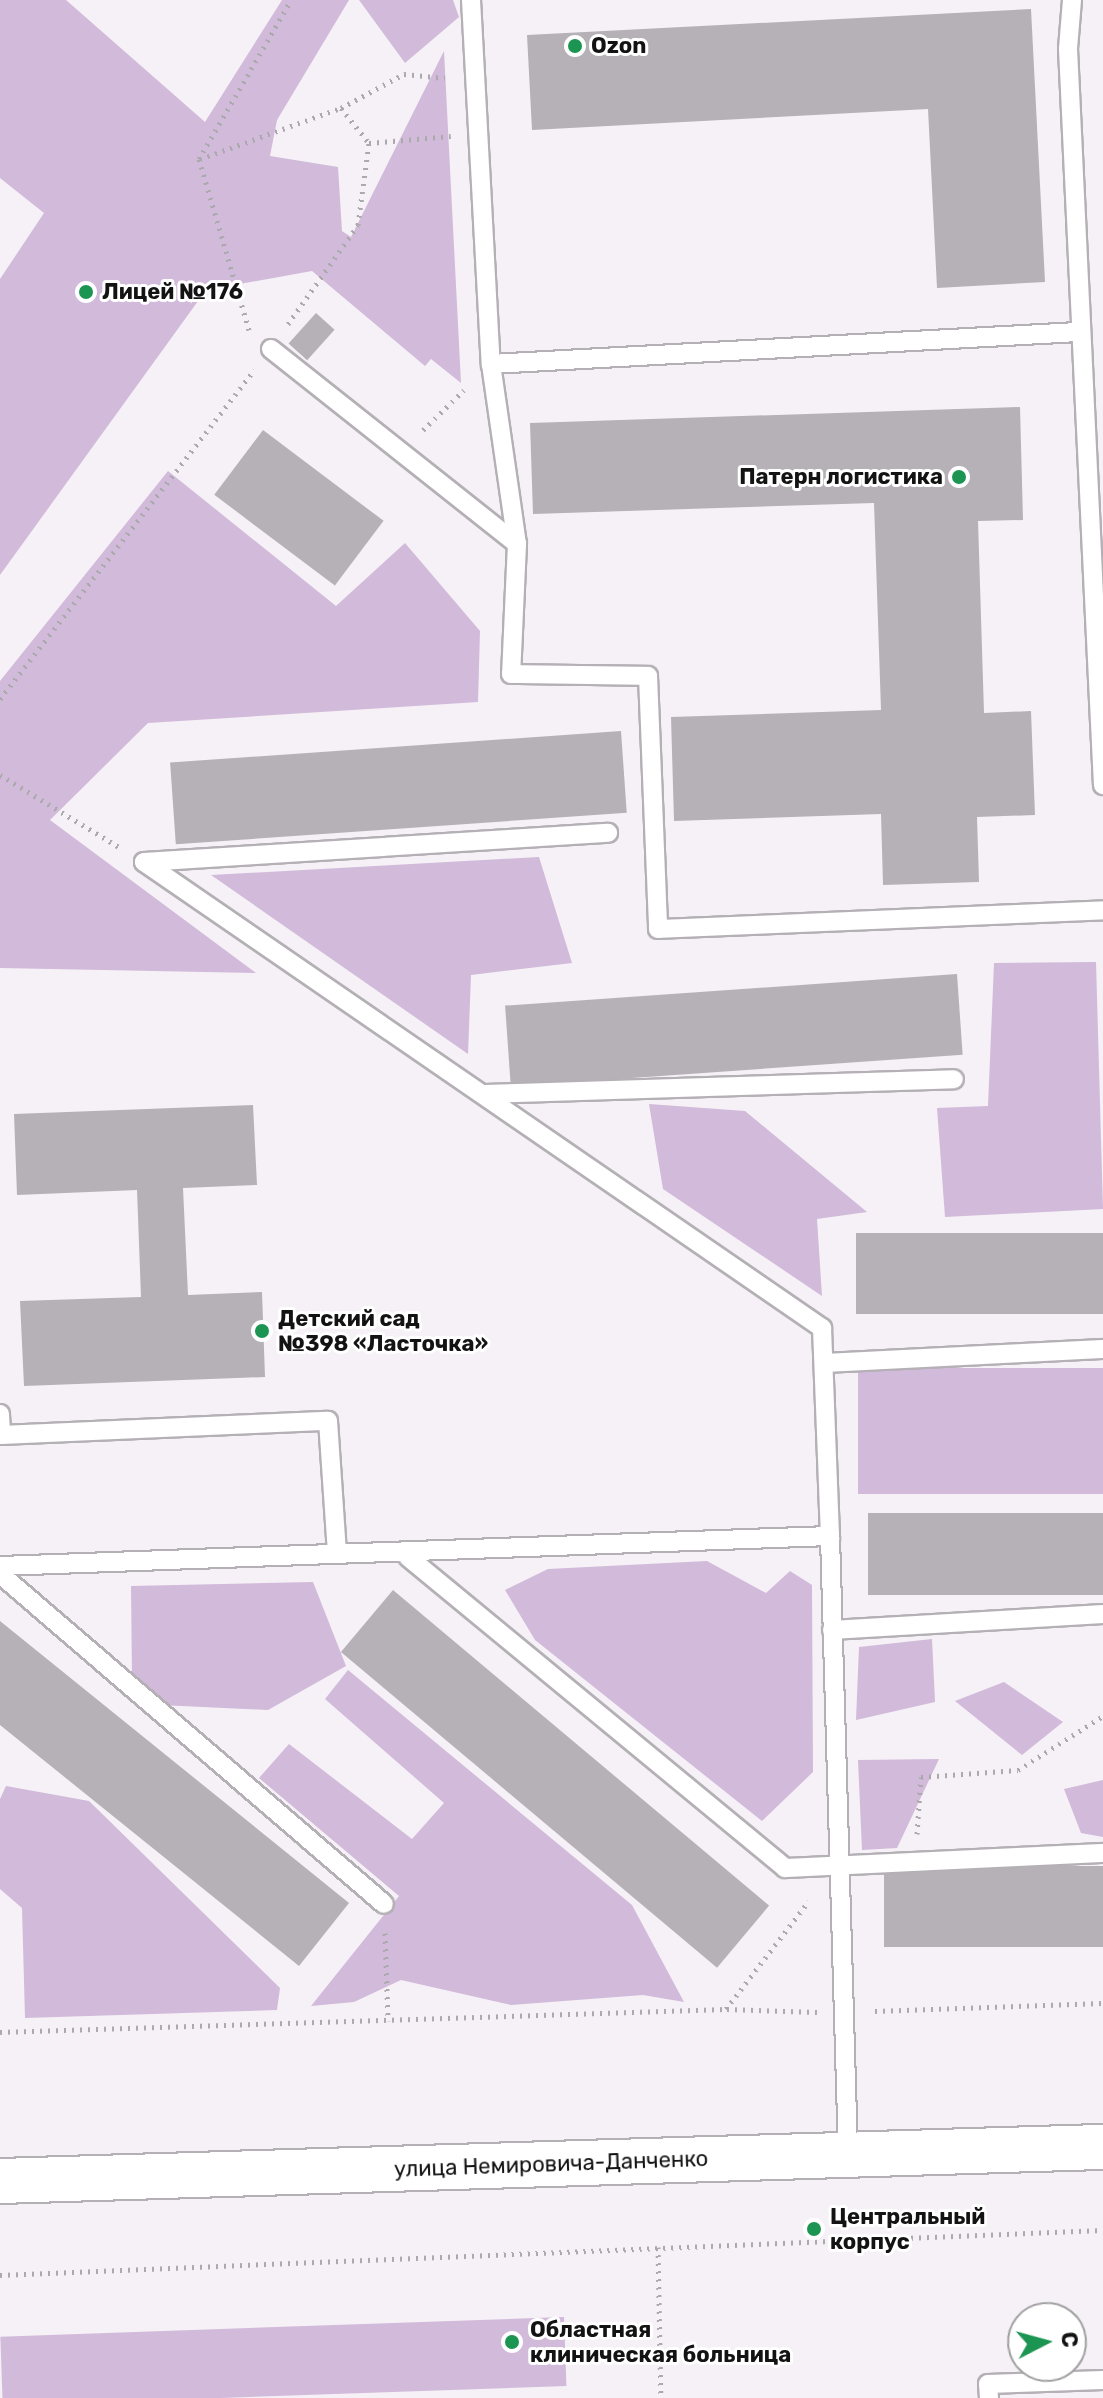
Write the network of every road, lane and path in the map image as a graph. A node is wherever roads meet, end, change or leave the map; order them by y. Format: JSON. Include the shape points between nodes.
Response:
{"nodes":[{"id":1,"x":291,"y":0,"type":"edge"},
{"id":2,"x":471,"y":0,"type":"edge"},
{"id":3,"x":1072,"y":0,"type":"edge"},
{"id":4,"x":475,"y":80,"type":"junction"},
{"id":5,"x":341,"y":108,"type":"junction"},
{"id":6,"x":478,"y":133,"type":"junction"},
{"id":7,"x":369,"y":143,"type":"junction"},
{"id":8,"x":199,"y":159,"type":"junction"},
{"id":9,"x":1079,"y":332,"type":"junction"},
{"id":10,"x":271,"y":349,"type":"junction"},
{"id":11,"x":491,"y":364,"type":"junction"},
{"id":12,"x":400,"y":452,"type":"junction"},
{"id":13,"x":517,"y":544,"type":"junction"},
{"id":14,"x":0,"y":699,"type":"edge"},
{"id":15,"x":0,"y":775,"type":"edge"},
{"id":16,"x":1103,"y":785,"type":"edge"},
{"id":17,"x":608,"y":833,"type":"dead end"},
{"id":18,"x":144,"y":862,"type":"junction"},
{"id":19,"x":1103,"y":910,"type":"edge"},
{"id":20,"x":954,"y":1079,"type":"dead end"},
{"id":21,"x":486,"y":1094,"type":"junction"},
{"id":22,"x":1103,"y":1349,"type":"edge"},
{"id":23,"x":824,"y":1363,"type":"junction"},
{"id":24,"x":0,"y":1414,"type":"edge"},
{"id":25,"x":830,"y":1536,"type":"junction"},
{"id":26,"x":337,"y":1554,"type":"junction"},
{"id":27,"x":408,"y":1557,"type":"junction"},
{"id":28,"x":0,"y":1566,"type":"edge"},
{"id":29,"x":0,"y":1574,"type":"edge"},
{"id":30,"x":1103,"y":1614,"type":"edge"},
{"id":31,"x":832,"y":1630,"type":"junction"},
{"id":32,"x":1103,"y":1716,"type":"edge"},
{"id":33,"x":1103,"y":1853,"type":"edge"},
{"id":34,"x":915,"y":1861,"type":"junction"},
{"id":35,"x":836,"y":1865,"type":"junction"},
{"id":36,"x":384,"y":1904,"type":"joint"},
{"id":37,"x":1103,"y":2003,"type":"edge"},
{"id":38,"x":726,"y":2009,"type":"junction"},
{"id":39,"x":843,"y":2012,"type":"junction"},
{"id":40,"x":388,"y":2021,"type":"junction"},
{"id":41,"x":0,"y":2032,"type":"edge"},
{"id":42,"x":1103,"y":2147,"type":"edge"},
{"id":43,"x":848,"y":2154,"type":"junction"},
{"id":44,"x":0,"y":2181,"type":"edge"},
{"id":45,"x":1103,"y":2230,"type":"edge"},
{"id":46,"x":658,"y":2247,"type":"junction"},
{"id":47,"x":0,"y":2275,"type":"edge"},
{"id":48,"x":1103,"y":2380,"type":"edge"},
{"id":49,"x":661,"y":2398,"type":"edge"},
{"id":50,"x":989,"y":2398,"type":"edge"}],
"edges":[{"from":1,"to":8,"type":"path"},
{"from":2,"to":4,"type":"lane"},
{"from":3,"to":9,"type":"lane"},
{"from":4,"to":5,"type":"path","via":[[404,74]]},
{"from":4,"to":6,"type":"lane"},
{"from":5,"to":7,"type":"path"},
{"from":5,"to":8,"type":"path"},
{"from":6,"to":7,"type":"path"},
{"from":6,"to":11,"type":"lane"},
{"from":7,"to":10,"type":"path","via":[[358,225]]},
{"from":8,"to":10,"type":"path","via":[[242,325]]},
{"from":9,"to":11,"type":"lane"},
{"from":9,"to":16,"type":"lane"},
{"from":10,"to":12,"type":"lane"},
{"from":10,"to":14,"type":"path"},
{"from":11,"to":12,"type":"path"},
{"from":11,"to":13,"type":"lane"},
{"from":12,"to":13,"type":"lane"},
{"from":13,"to":19,"type":"lane","via":[[511,674],[648,676],[658,929]]},
{"from":15,"to":18,"type":"path"},
{"from":17,"to":18,"type":"lane"},
{"from":18,"to":21,"type":"lane"},
{"from":20,"to":21,"type":"lane"},
{"from":21,"to":23,"type":"lane","via":[[822,1328]]},
{"from":22,"to":23,"type":"lane"},
{"from":23,"to":25,"type":"lane"},
{"from":24,"to":26,"type":"lane","via":[[1,1435],[328,1421]]},
{"from":25,"to":27,"type":"lane"},
{"from":25,"to":31,"type":"lane"},
{"from":26,"to":27,"type":"lane"},
{"from":26,"to":28,"type":"lane"},
{"from":27,"to":35,"type":"lane","via":[[785,1868]]},
{"from":29,"to":36,"type":"lane"},
{"from":30,"to":31,"type":"lane"},
{"from":31,"to":35,"type":"lane"},
{"from":32,"to":34,"type":"path","via":[[1018,1770],[921,1777]]},
{"from":33,"to":34,"type":"lane"},
{"from":34,"to":35,"type":"lane"},
{"from":35,"to":38,"type":"path"},
{"from":35,"to":39,"type":"lane"},
{"from":36,"to":40,"type":"path"},
{"from":37,"to":39,"type":"path"},
{"from":38,"to":39,"type":"path"},
{"from":38,"to":40,"type":"path"},
{"from":39,"to":43,"type":"lane"},
{"from":40,"to":41,"type":"path"},
{"from":42,"to":43,"type":"main road","name":"улица Немировича-Данченко"},
{"from":43,"to":44,"type":"main road","name":"улица Немировича-Данченко"},
{"from":45,"to":46,"type":"path"},
{"from":46,"to":47,"type":"path"},
{"from":46,"to":49,"type":"path"},
{"from":48,"to":50,"type":"lane","via":[[988,2384]]}]}
